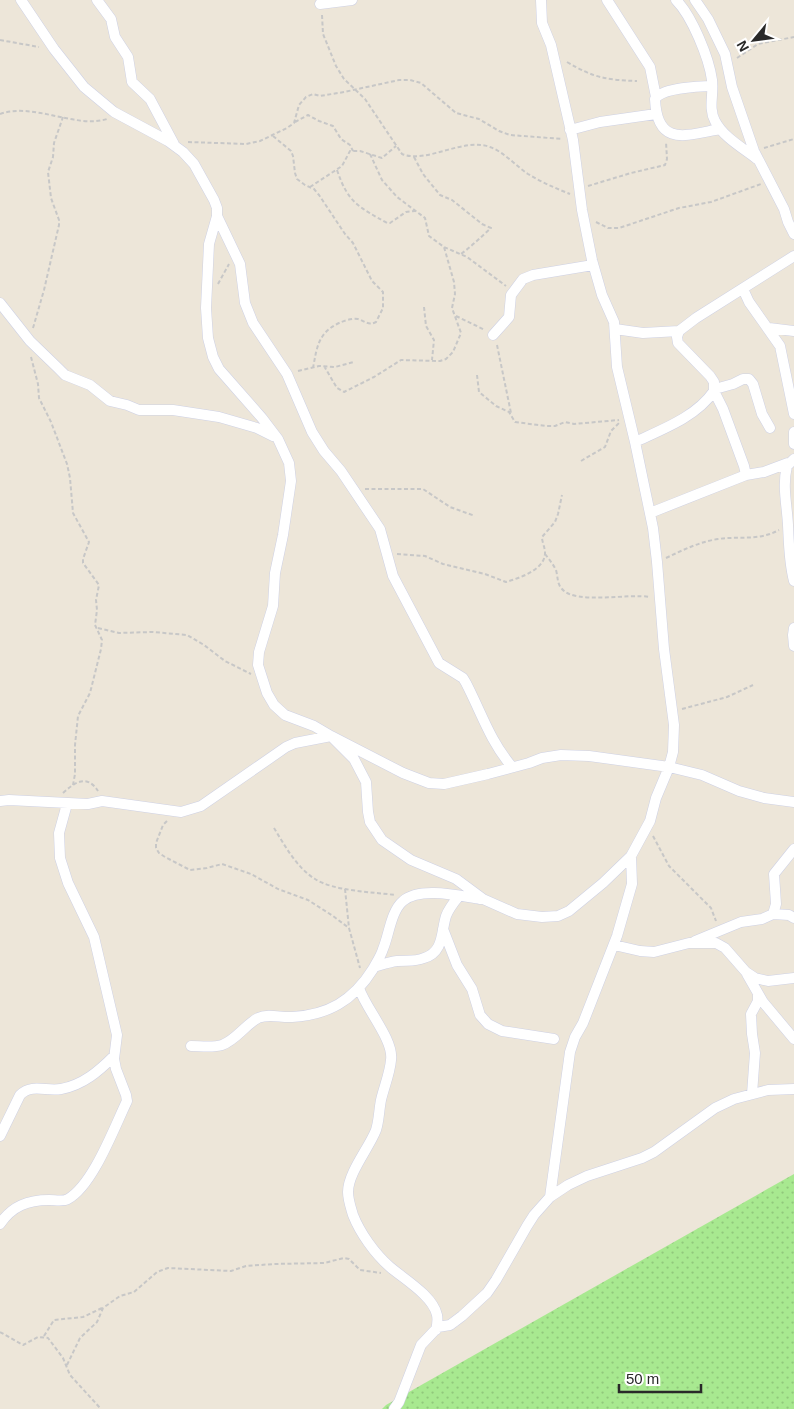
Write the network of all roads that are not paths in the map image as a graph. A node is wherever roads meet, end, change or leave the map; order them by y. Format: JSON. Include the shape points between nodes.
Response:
{"nodes":[{"id":1,"x":21,"y":0,"type":"edge"},
{"id":2,"x":97,"y":0,"type":"edge"},
{"id":3,"x":352,"y":0,"type":"edge"},
{"id":4,"x":541,"y":0,"type":"edge"},
{"id":5,"x":607,"y":0,"type":"edge"},
{"id":6,"x":676,"y":0,"type":"edge"},
{"id":7,"x":695,"y":0,"type":"edge"},
{"id":8,"x":320,"y":4,"type":"road end"},
{"id":9,"x":712,"y":86,"type":"junction"},
{"id":10,"x":656,"y":97,"type":"junction"},
{"id":11,"x":656,"y":114,"type":"junction"},
{"id":12,"x":720,"y":129,"type":"junction"},
{"id":13,"x":571,"y":135,"type":"junction"},
{"id":14,"x":175,"y":144,"type":"junction"},
{"id":15,"x":756,"y":155,"type":"junction"},
{"id":16,"x":789,"y":210,"type":"edge"},
{"id":17,"x":216,"y":216,"type":"junction"},
{"id":18,"x":794,"y":234,"type":"edge"},
{"id":19,"x":794,"y":256,"type":"edge"},
{"id":20,"x":593,"y":265,"type":"junction"},
{"id":21,"x":743,"y":289,"type":"junction"},
{"id":22,"x":0,"y":303,"type":"edge"},
{"id":23,"x":769,"y":328,"type":"junction"},
{"id":24,"x":615,"y":329,"type":"junction"},
{"id":25,"x":679,"y":331,"type":"junction"},
{"id":26,"x":794,"y":331,"type":"edge"},
{"id":27,"x":493,"y":335,"type":"road end"},
{"id":28,"x":715,"y":390,"type":"junction"},
{"id":29,"x":794,"y":414,"type":"edge"},
{"id":30,"x":770,"y":428,"type":"dead end"},
{"id":31,"x":794,"y":432,"type":"edge"},
{"id":32,"x":278,"y":439,"type":"junction"},
{"id":33,"x":635,"y":442,"type":"junction"},
{"id":34,"x":794,"y":444,"type":"edge"},
{"id":35,"x":792,"y":459,"type":"edge"},
{"id":36,"x":746,"y":475,"type":"junction"},
{"id":37,"x":650,"y":513,"type":"junction"},
{"id":38,"x":791,"y":525,"type":"edge"},
{"id":39,"x":794,"y":580,"type":"edge"},
{"id":40,"x":794,"y":628,"type":"edge"},
{"id":41,"x":794,"y":646,"type":"edge"},
{"id":42,"x":331,"y":736,"type":"junction"},
{"id":43,"x":512,"y":767,"type":"junction"},
{"id":44,"x":669,"y":767,"type":"junction"},
{"id":45,"x":0,"y":802,"type":"edge"},
{"id":46,"x":794,"y":802,"type":"edge"},
{"id":47,"x":67,"y":804,"type":"junction"},
{"id":48,"x":794,"y":849,"type":"edge"},
{"id":49,"x":631,"y":856,"type":"junction"},
{"id":50,"x":459,"y":896,"type":"junction"},
{"id":51,"x":483,"y":899,"type":"junction"},
{"id":52,"x":773,"y":914,"type":"junction"},
{"id":53,"x":794,"y":918,"type":"edge"},
{"id":54,"x":443,"y":930,"type":"junction"},
{"id":55,"x":690,"y":943,"type":"junction"},
{"id":56,"x":614,"y":945,"type":"junction"},
{"id":57,"x":374,"y":967,"type":"junction"},
{"id":58,"x":745,"y":971,"type":"junction"},
{"id":59,"x":794,"y":978,"type":"edge"},
{"id":60,"x":361,"y":985,"type":"junction"},
{"id":61,"x":758,"y":995,"type":"junction"},
{"id":62,"x":554,"y":1039,"type":"dead end"},
{"id":63,"x":794,"y":1039,"type":"edge"},
{"id":64,"x":191,"y":1046,"type":"dead end"},
{"id":65,"x":114,"y":1056,"type":"junction"},
{"id":66,"x":794,"y":1089,"type":"edge"},
{"id":67,"x":752,"y":1094,"type":"junction"},
{"id":68,"x":0,"y":1136,"type":"edge"},
{"id":69,"x":550,"y":1197,"type":"junction"},
{"id":70,"x":1,"y":1219,"type":"edge"},
{"id":71,"x":436,"y":1330,"type":"junction"},
{"id":72,"x":394,"y":1409,"type":"edge"}],
"edges":[{"from":1,"to":14,"type":"street","via":[[54,49],[96,99],[119,115]]},
{"from":2,"to":14,"type":"street","via":[[111,19],[115,37],[128,57],[132,82],[150,99]]},
{"from":3,"to":8,"type":"street"},
{"from":4,"to":13,"type":"street","via":[[542,22],[554,55]]},
{"from":5,"to":10,"type":"street","via":[[650,66]]},
{"from":6,"to":9,"type":"street","via":[[696,34],[709,66]]},
{"from":7,"to":15,"type":"street","via":[[725,54],[732,87]]},
{"from":9,"to":10,"type":"street","via":[[670,90]]},
{"from":9,"to":12,"type":"street","via":[[711,111]]},
{"from":10,"to":11,"type":"street"},
{"from":11,"to":12,"type":"street","via":[[666,129],[676,136]]},
{"from":11,"to":13,"type":"street","via":[[600,122]]},
{"from":12,"to":15,"type":"street"},
{"from":13,"to":20,"type":"street"},
{"from":14,"to":17,"type":"street","via":[[206,183],[217,208]]},
{"from":15,"to":16,"type":"street"},
{"from":16,"to":18,"type":"street","via":[[788,222]]},
{"from":17,"to":32,"type":"street","via":[[209,244],[206,308],[213,357],[219,369]]},
{"from":17,"to":43,"type":"street","via":[[242,270],[248,313],[287,374],[312,432],[380,529],[393,576],[439,663],[463,678],[484,724]]},
{"from":19,"to":21,"type":"street"},
{"from":20,"to":24,"type":"street"},
{"from":20,"to":27,"type":"street","via":[[528,276],[512,291],[510,315]]},
{"from":21,"to":23,"type":"street"},
{"from":21,"to":25,"type":"street"},
{"from":22,"to":32,"type":"street","via":[[30,341],[65,375],[90,385],[110,401],[139,410],[173,410],[219,417],[258,428]]},
{"from":23,"to":26,"type":"street"},
{"from":23,"to":29,"type":"street","via":[[780,346]]},
{"from":24,"to":25,"type":"street","via":[[643,333]]},
{"from":24,"to":33,"type":"street","via":[[617,368]]},
{"from":25,"to":28,"type":"street","via":[[678,343],[710,376]]},
{"from":28,"to":30,"type":"street","via":[[749,379]]},
{"from":28,"to":33,"type":"street","via":[[696,409],[670,426]]},
{"from":28,"to":36,"type":"street"},
{"from":31,"to":34,"type":"street"},
{"from":32,"to":42,"type":"street","via":[[289,463],[290,481],[273,606],[258,665],[274,705],[285,715]]},
{"from":33,"to":37,"type":"street"},
{"from":35,"to":36,"type":"street","via":[[764,472]]},
{"from":35,"to":38,"type":"street","via":[[784,482]]},
{"from":36,"to":37,"type":"street"},
{"from":37,"to":44,"type":"street","via":[[674,725]]},
{"from":38,"to":39,"type":"street","via":[[789,555]]},
{"from":40,"to":41,"type":"street"},
{"from":42,"to":43,"type":"street","via":[[429,783],[444,784]]},
{"from":42,"to":47,"type":"street","via":[[286,747],[201,806],[181,812],[104,802]]},
{"from":42,"to":51,"type":"street","via":[[361,770],[366,782],[370,822],[382,840],[411,860],[456,879]]},
{"from":43,"to":44,"type":"street","via":[[561,755]]},
{"from":44,"to":46,"type":"street","via":[[702,775],[764,798]]},
{"from":44,"to":49,"type":"street","via":[[647,826]]},
{"from":45,"to":47,"type":"street"},
{"from":47,"to":65,"type":"street","via":[[59,833],[60,858],[68,883],[94,937],[117,1035]]},
{"from":48,"to":52,"type":"street","via":[[774,874],[776,904]]},
{"from":49,"to":51,"type":"street","via":[[569,911],[558,916],[517,914]]},
{"from":49,"to":56,"type":"street","via":[[632,884]]},
{"from":50,"to":51,"type":"street"},
{"from":50,"to":54,"type":"street","via":[[446,914]]},
{"from":50,"to":57,"type":"street","via":[[417,894],[402,901]]},
{"from":52,"to":53,"type":"street"},
{"from":52,"to":55,"type":"street","via":[[741,922]]},
{"from":54,"to":57,"type":"street","via":[[438,948],[425,958]]},
{"from":54,"to":62,"type":"street","via":[[484,1021],[502,1031]]},
{"from":55,"to":56,"type":"street","via":[[654,952]]},
{"from":55,"to":58,"type":"street","via":[[716,943],[725,948]]},
{"from":56,"to":69,"type":"street","via":[[570,1052]]},
{"from":57,"to":60,"type":"street"},
{"from":58,"to":59,"type":"street","via":[[763,980]]},
{"from":58,"to":61,"type":"street"},
{"from":60,"to":64,"type":"street","via":[[339,1006],[321,1013],[291,1018],[258,1018],[221,1045]]},
{"from":60,"to":71,"type":"street","via":[[366,1004],[387,1040],[391,1060],[377,1128],[352,1176],[348,1198],[369,1242],[389,1266],[418,1288],[435,1309],[438,1318]]},
{"from":61,"to":63,"type":"street"},
{"from":61,"to":67,"type":"street","via":[[751,1014],[755,1053]]},
{"from":65,"to":68,"type":"street","via":[[96,1074],[63,1089],[25,1090]]},
{"from":65,"to":70,"type":"street","via":[[127,1101],[88,1178],[66,1200],[28,1202]]},
{"from":66,"to":67,"type":"street"},
{"from":67,"to":69,"type":"street","via":[[715,1108],[642,1158],[587,1176]]},
{"from":69,"to":71,"type":"street","via":[[530,1220],[487,1293],[462,1316]]},
{"from":71,"to":72,"type":"street","via":[[422,1345]]}]}
